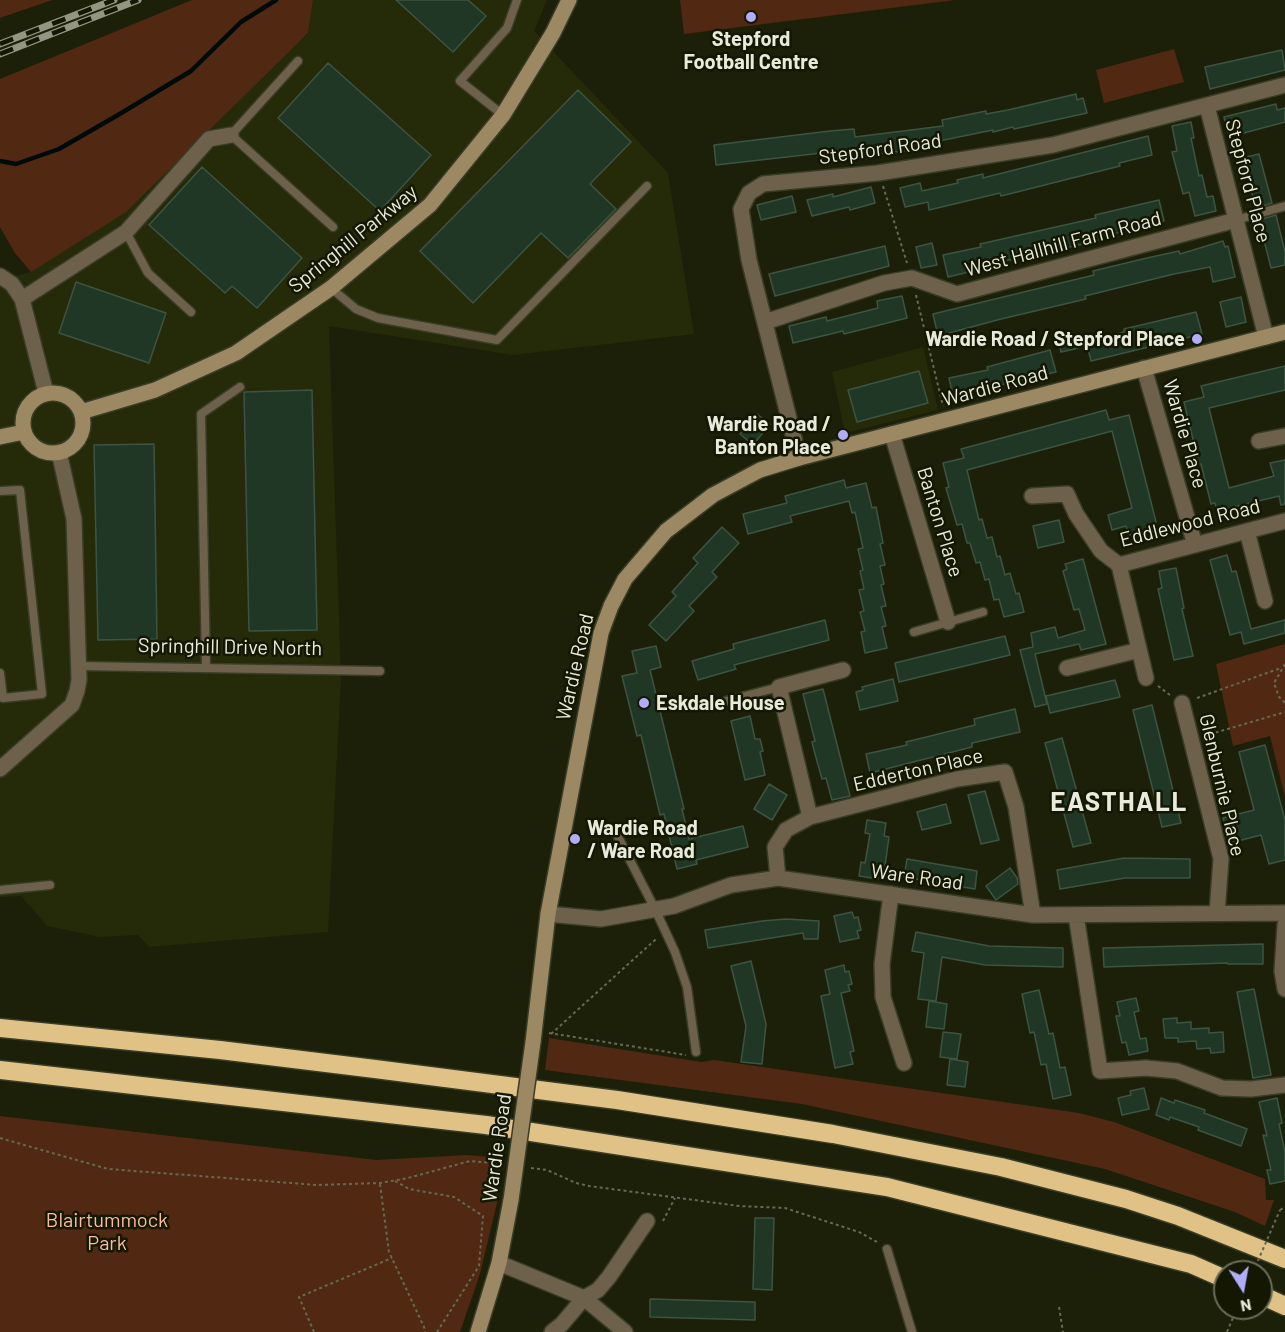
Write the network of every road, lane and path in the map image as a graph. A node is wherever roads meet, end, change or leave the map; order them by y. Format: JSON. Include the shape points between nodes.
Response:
{"nodes":[{"id":1,"x":517,"y":0,"type":"edge"},
{"id":2,"x":569,"y":0,"type":"edge"},
{"id":3,"x":298,"y":61,"type":"dead end"},
{"id":4,"x":1285,"y":85,"type":"edge"},
{"id":5,"x":1207,"y":106,"type":"junction"},
{"id":6,"x":502,"y":115,"type":"junction"},
{"id":7,"x":231,"y":135,"type":"junction"},
{"id":8,"x":647,"y":186,"type":"dead end"},
{"id":9,"x":1285,"y":206,"type":"edge"},
{"id":10,"x":1236,"y":220,"type":"junction"},
{"id":11,"x":333,"y":227,"type":"dead end"},
{"id":12,"x":126,"y":231,"type":"junction"},
{"id":13,"x":0,"y":276,"type":"edge"},
{"id":14,"x":331,"y":288,"type":"junction"},
{"id":15,"x":22,"y":298,"type":"junction"},
{"id":16,"x":191,"y":312,"type":"dead end"},
{"id":17,"x":765,"y":322,"type":"junction"},
{"id":18,"x":1285,"y":332,"type":"edge"},
{"id":19,"x":1266,"y":337,"type":"junction"},
{"id":20,"x":1144,"y":368,"type":"junction"},
{"id":21,"x":240,"y":387,"type":"dead end"},
{"id":22,"x":46,"y":393,"type":"junction"},
{"id":23,"x":81,"y":412,"type":"junction"},
{"id":24,"x":24,"y":432,"type":"junction"},
{"id":25,"x":891,"y":434,"type":"junction"},
{"id":26,"x":0,"y":436,"type":"edge"},
{"id":27,"x":1285,"y":436,"type":"edge"},
{"id":28,"x":1259,"y":441,"type":"dead end"},
{"id":29,"x":59,"y":452,"type":"junction"},
{"id":30,"x":799,"y":458,"type":"junction"},
{"id":31,"x":0,"y":491,"type":"edge"},
{"id":32,"x":1032,"y":496,"type":"dead end"},
{"id":33,"x":1285,"y":521,"type":"edge"},
{"id":34,"x":1247,"y":531,"type":"junction"},
{"id":35,"x":1195,"y":545,"type":"junction"},
{"id":36,"x":1119,"y":565,"type":"junction"},
{"id":37,"x":1265,"y":601,"type":"dead end"},
{"id":38,"x":983,"y":612,"type":"dead end"},
{"id":39,"x":948,"y":622,"type":"junction"},
{"id":40,"x":914,"y":632,"type":"dead end"},
{"id":41,"x":1139,"y":650,"type":"junction"},
{"id":42,"x":1285,"y":664,"type":"edge"},
{"id":43,"x":78,"y":666,"type":"junction"},
{"id":44,"x":206,"y":667,"type":"junction"},
{"id":45,"x":1067,"y":668,"type":"dead end"},
{"id":46,"x":1281,"y":668,"type":"junction"},
{"id":47,"x":843,"y":670,"type":"dead end"},
{"id":48,"x":380,"y":671,"type":"dead end"},
{"id":49,"x":0,"y":674,"type":"edge"},
{"id":50,"x":1146,"y":678,"type":"joint"},
{"id":51,"x":778,"y":687,"type":"junction"},
{"id":52,"x":726,"y":701,"type":"dead end"},
{"id":53,"x":1182,"y":703,"type":"junction"},
{"id":54,"x":1285,"y":703,"type":"edge"},
{"id":55,"x":1285,"y":712,"type":"edge"},
{"id":56,"x":1191,"y":740,"type":"junction"},
{"id":57,"x":0,"y":769,"type":"edge"},
{"id":58,"x":810,"y":817,"type":"junction"},
{"id":59,"x":614,"y":830,"type":"dead end"},
{"id":60,"x":777,"y":878,"type":"junction"},
{"id":61,"x":50,"y":885,"type":"dead end"},
{"id":62,"x":0,"y":890,"type":"edge"},
{"id":63,"x":891,"y":894,"type":"junction"},
{"id":64,"x":655,"y":909,"type":"junction"},
{"id":65,"x":1285,"y":913,"type":"edge"},
{"id":66,"x":548,"y":914,"type":"junction"},
{"id":67,"x":1217,"y":914,"type":"junction"},
{"id":68,"x":1033,"y":915,"type":"junction"},
{"id":69,"x":1076,"y":915,"type":"junction"},
{"id":70,"x":1285,"y":925,"type":"edge"},
{"id":71,"x":665,"y":930,"type":"junction"},
{"id":72,"x":1285,"y":989,"type":"edge"},
{"id":73,"x":0,"y":1028,"type":"edge"},
{"id":74,"x":551,"y":1034,"type":"junction"},
{"id":75,"x":534,"y":1036,"type":"junction"},
{"id":76,"x":696,"y":1052,"type":"joint"},
{"id":77,"x":904,"y":1063,"type":"dead end"},
{"id":78,"x":0,"y":1070,"type":"edge"},
{"id":79,"x":1285,"y":1085,"type":"edge"},
{"id":80,"x":0,"y":1138,"type":"edge"},
{"id":81,"x":509,"y":1165,"type":"dead end"},
{"id":82,"x":530,"y":1168,"type":"dead end"},
{"id":83,"x":394,"y":1181,"type":"junction"},
{"id":84,"x":380,"y":1183,"type":"junction"},
{"id":85,"x":675,"y":1198,"type":"junction"},
{"id":86,"x":1285,"y":1207,"type":"edge"},
{"id":87,"x":647,"y":1221,"type":"joint"},
{"id":88,"x":887,"y":1249,"type":"joint"},
{"id":89,"x":392,"y":1258,"type":"junction"},
{"id":90,"x":1285,"y":1259,"type":"edge"},
{"id":91,"x":1258,"y":1260,"type":"edge"},
{"id":92,"x":499,"y":1263,"type":"junction"},
{"id":93,"x":1213,"y":1273,"type":"edge"},
{"id":94,"x":584,"y":1298,"type":"junction"},
{"id":95,"x":1059,"y":1307,"type":"dead end"},
{"id":96,"x":314,"y":1332,"type":"edge"},
{"id":97,"x":424,"y":1332,"type":"edge"},
{"id":98,"x":437,"y":1332,"type":"edge"},
{"id":99,"x":478,"y":1332,"type":"edge"},
{"id":100,"x":552,"y":1332,"type":"edge"},
{"id":101,"x":625,"y":1332,"type":"edge"},
{"id":102,"x":912,"y":1332,"type":"edge"},
{"id":103,"x":1063,"y":1332,"type":"edge"}],
"edges":[{"from":1,"to":6,"type":"lane","via":[[507,28],[460,81]]},
{"from":2,"to":6,"type":"street","name":"Springhill Parkway"},
{"from":3,"to":7,"type":"lane"},
{"from":4,"to":5,"type":"street","name":"Stepford Road"},
{"from":5,"to":10,"type":"street","name":"Stepford Place"},
{"from":5,"to":17,"type":"street","name":"Stepford Road","via":[[1053,145],[878,173],[763,184],[749,193],[741,209]]},
{"from":6,"to":14,"type":"street","name":"Springhill Parkway","via":[[430,205]]},
{"from":7,"to":11,"type":"lane"},
{"from":7,"to":12,"type":"street","via":[[209,139]]},
{"from":8,"to":14,"type":"lane","via":[[497,340],[378,318],[356,309]]},
{"from":9,"to":10,"type":"lane"},
{"from":10,"to":17,"type":"street","name":"West Hallhill Farm Road","via":[[957,294],[912,278]]},
{"from":10,"to":19,"type":"street","name":"Stepford Place"},
{"from":12,"to":15,"type":"street"},
{"from":12,"to":16,"type":"lane","via":[[148,273]]},
{"from":13,"to":15,"type":"street"},
{"from":14,"to":23,"type":"street","name":"Springhill Parkway","via":[[236,353],[155,390]]},
{"from":15,"to":22,"type":"street"},
{"from":17,"to":30,"type":"street","name":"Stepford Road"},
{"from":18,"to":19,"type":"street","name":"Wardie Road"},
{"from":19,"to":20,"type":"street","name":"Wardie Road"},
{"from":20,"to":25,"type":"street","name":"Wardie Road"},
{"from":20,"to":35,"type":"street","name":"Wardie Place"},
{"from":21,"to":44,"type":"lane","via":[[201,414]]},
{"from":22,"to":23,"type":"street","via":[[64,394]]},
{"from":22,"to":24,"type":"street","via":[[30,403],[25,412]]},
{"from":23,"to":29,"type":"street","via":[[82,433],[77,442]]},
{"from":24,"to":26,"type":"street"},
{"from":24,"to":29,"type":"street","via":[[41,451]]},
{"from":25,"to":30,"type":"street","name":"Wardie Road"},
{"from":25,"to":39,"type":"street","name":"Banton Place"},
{"from":27,"to":28,"type":"street"},
{"from":29,"to":43,"type":"street","via":[[74,519]]},
{"from":30,"to":66,"type":"street","name":"Wardie Road","via":[[760,470],[695,507],[666,531],[625,579],[611,606],[595,662]]},
{"from":31,"to":49,"type":"lane","via":[[20,490],[42,694],[3,698]]},
{"from":32,"to":36,"type":"street","name":"Eddlewood Road","via":[[1067,494],[1101,551]]},
{"from":33,"to":34,"type":"street","name":"Eddlewood Road"},
{"from":34,"to":35,"type":"street","name":"Eddlewood Road"},
{"from":34,"to":37,"type":"street"},
{"from":35,"to":36,"type":"street","name":"Eddlewood Road"},
{"from":36,"to":41,"type":"street"},
{"from":38,"to":39,"type":"lane"},
{"from":39,"to":40,"type":"lane"},
{"from":41,"to":45,"type":"street"},
{"from":41,"to":50,"type":"street"},
{"from":42,"to":46,"type":"path"},
{"from":43,"to":44,"type":"lane","name":"Springhill Drive North"},
{"from":43,"to":57,"type":"street","via":[[72,705]]},
{"from":44,"to":48,"type":"lane","name":"Springhill Drive North"},
{"from":46,"to":53,"type":"path"},
{"from":46,"to":54,"type":"path","via":[[1274,683]]},
{"from":47,"to":51,"type":"street"},
{"from":50,"to":53,"type":"path"},
{"from":51,"to":52,"type":"lane"},
{"from":51,"to":58,"type":"street"},
{"from":53,"to":56,"type":"street","name":"Glenburnie Place"},
{"from":55,"to":56,"type":"path"},
{"from":56,"to":67,"type":"street","name":"Glenburnie Place","via":[[1221,859]]},
{"from":58,"to":60,"type":"street","name":"Edderton Place","via":[[786,830],[775,847]]},
{"from":58,"to":68,"type":"street","name":"Edderton Place","via":[[957,779],[1005,772],[1016,807]]},
{"from":59,"to":64,"type":"lane"},
{"from":60,"to":63,"type":"street","name":"Ware Road"},
{"from":60,"to":64,"type":"street","name":"Ware Road","via":[[731,885]]},
{"from":61,"to":62,"type":"lane"},
{"from":63,"to":68,"type":"street","name":"Ware Road"},
{"from":63,"to":77,"type":"street","via":[[882,964],[883,997]]},
{"from":64,"to":66,"type":"street","name":"Ware Road","via":[[601,920]]},
{"from":64,"to":71,"type":"lane"},
{"from":65,"to":67,"type":"street","name":"Ware Road"},
{"from":66,"to":75,"type":"street","name":"Wardie Road"},
{"from":67,"to":69,"type":"street","name":"Ware Road"},
{"from":68,"to":69,"type":"street","name":"Ware Road"},
{"from":69,"to":79,"type":"street","via":[[1100,1071],[1177,1071],[1222,1088]]},
{"from":70,"to":72,"type":"street"},
{"from":71,"to":74,"type":"path"},
{"from":71,"to":76,"type":"lane","via":[[687,987]]},
{"from":73,"to":90,"type":"highway","via":[[375,1069],[843,1136],[1001,1167],[1116,1197],[1178,1216]]},
{"from":74,"to":75,"type":"path"},
{"from":74,"to":76,"type":"path","via":[[696,1056]]},
{"from":75,"to":92,"type":"street","name":"Wardie Road","bridge":true},
{"from":78,"to":93,"type":"highway","via":[[486,1125],[887,1187],[1191,1263]]},
{"from":80,"to":84,"type":"path","via":[[108,1169],[317,1185]]},
{"from":81,"to":83,"type":"path","via":[[470,1161]]},
{"from":82,"to":85,"type":"path","via":[[583,1185]]},
{"from":83,"to":84,"type":"path"},
{"from":83,"to":98,"type":"path","via":[[408,1189],[454,1197],[483,1216],[479,1266]]},
{"from":84,"to":89,"type":"path"},
{"from":85,"to":87,"type":"path","via":[[663,1221]]},
{"from":85,"to":88,"type":"path","via":[[785,1208],[859,1232]]},
{"from":86,"to":91,"type":"path","bridge":true,"via":[[1280,1210]]},
{"from":87,"to":94,"type":"street","via":[[609,1277]]},
{"from":88,"to":102,"type":"lane"},
{"from":89,"to":96,"type":"path","via":[[299,1297]]},
{"from":89,"to":97,"type":"path"},
{"from":92,"to":94,"type":"street"},
{"from":92,"to":99,"type":"street","name":"Wardie Road"},
{"from":94,"to":100,"type":"street"},
{"from":94,"to":101,"type":"street"},
{"from":95,"to":103,"type":"path"}]}
